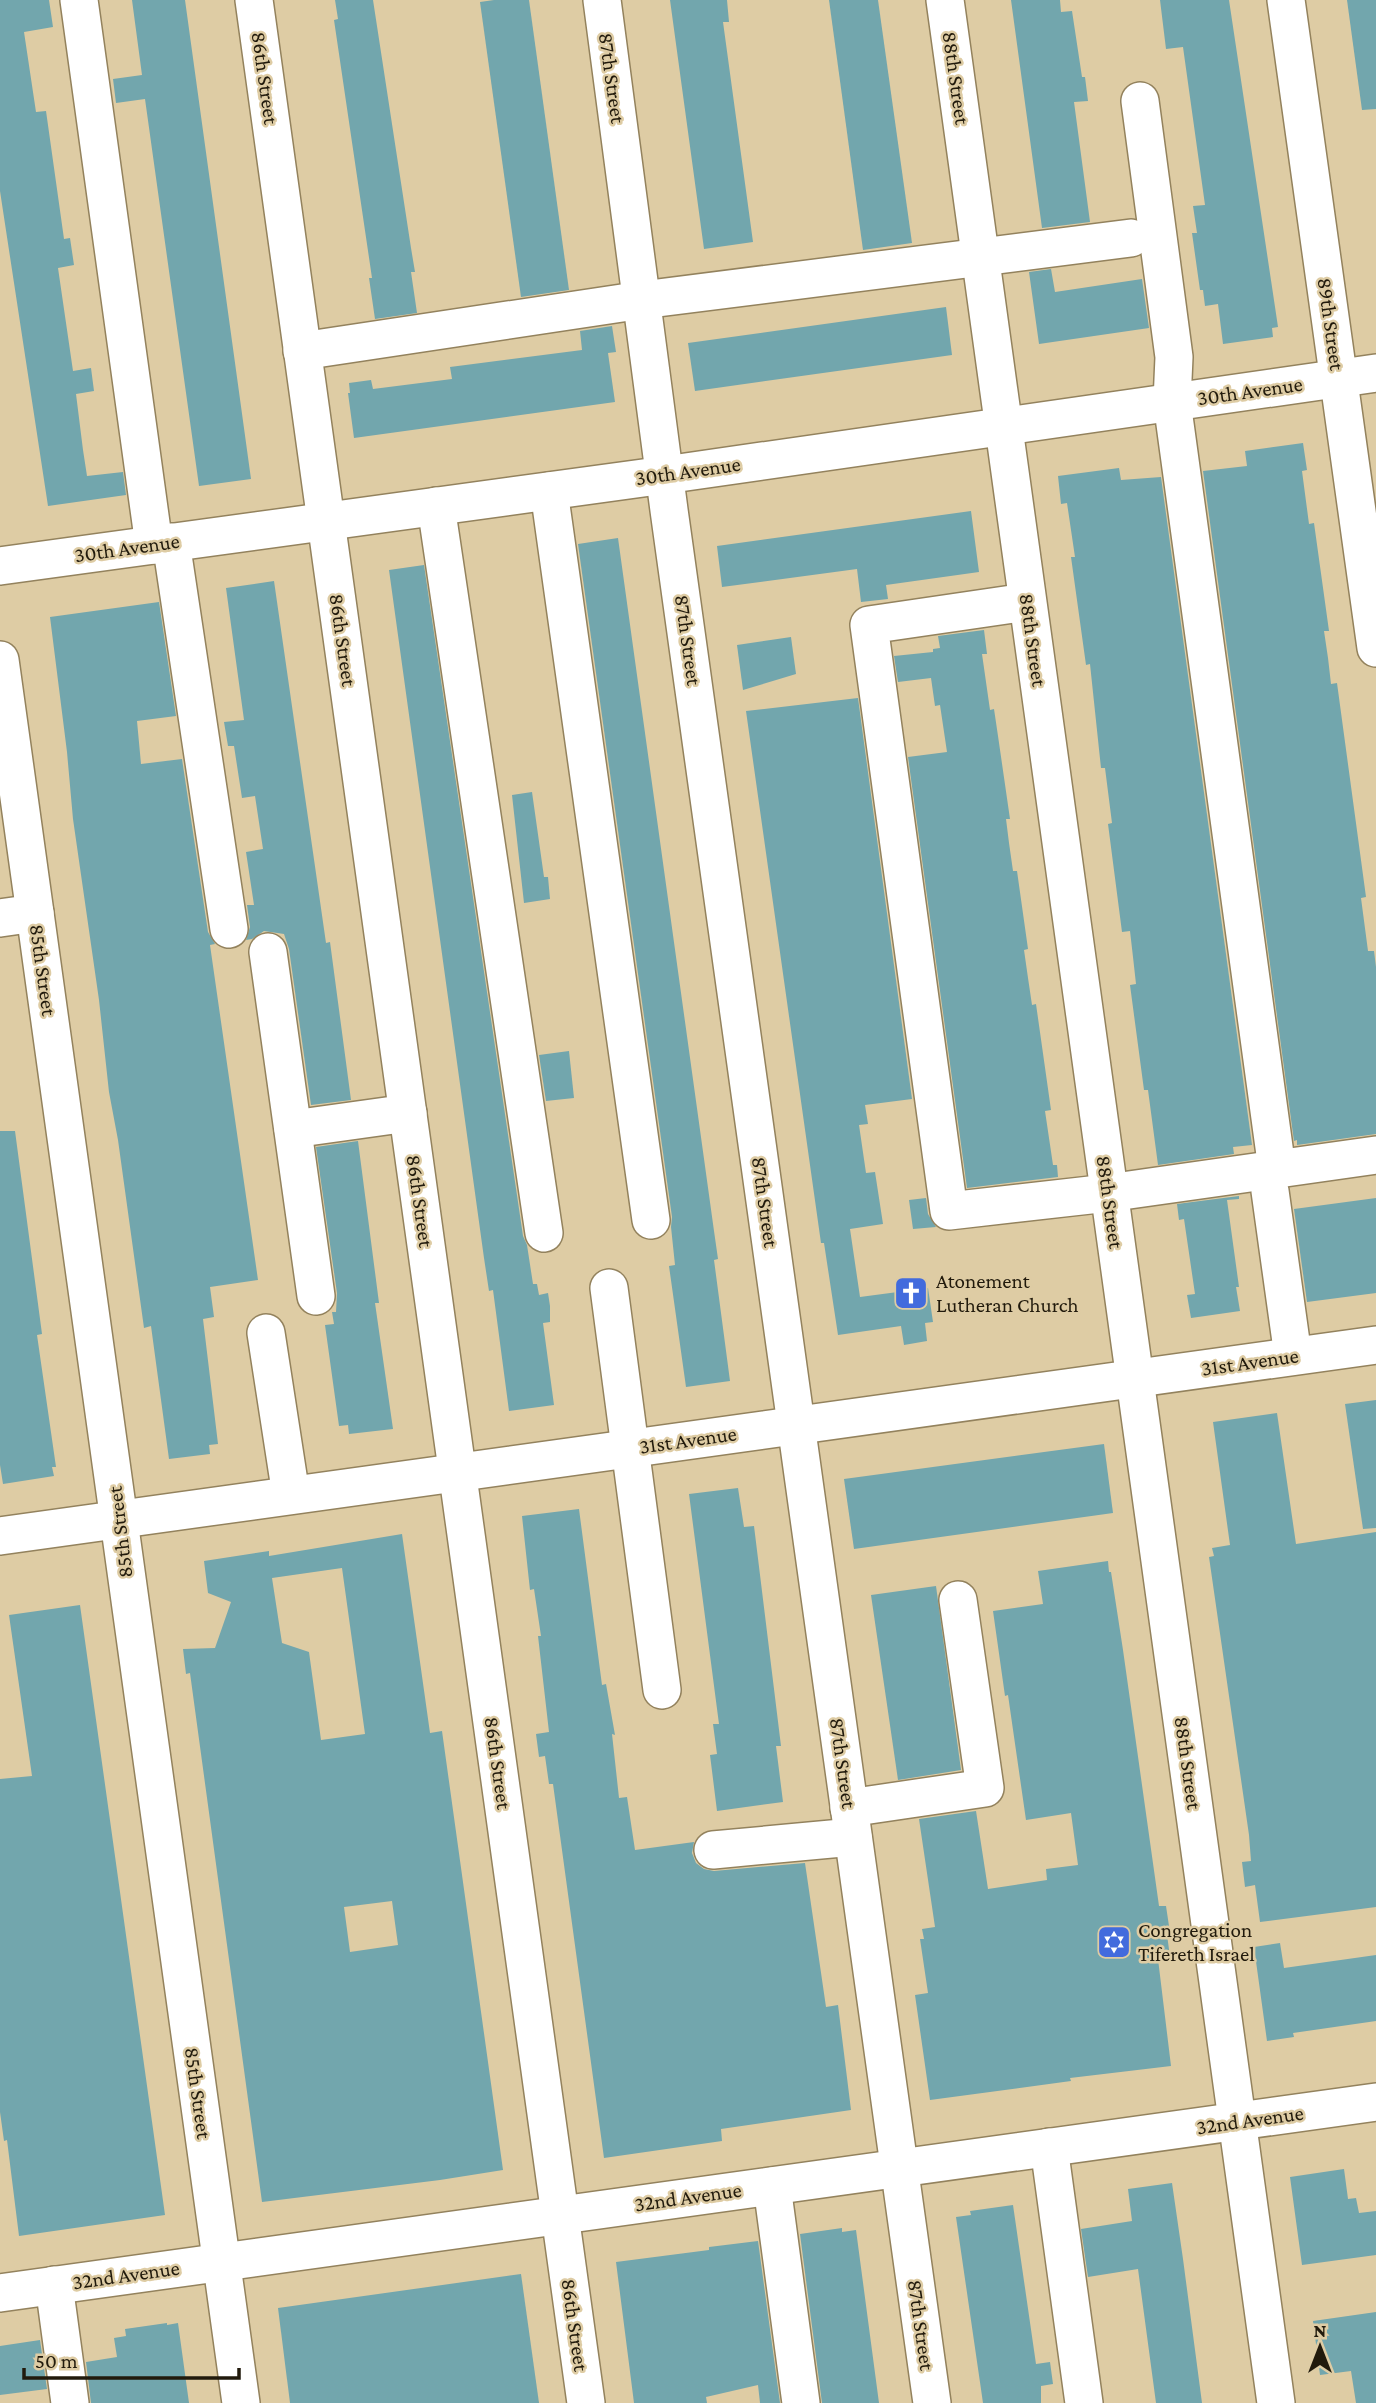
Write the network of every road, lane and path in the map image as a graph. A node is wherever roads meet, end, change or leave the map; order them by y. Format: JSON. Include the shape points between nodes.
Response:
{"nodes":[{"id":1,"x":79,"y":0,"type":"edge"},
{"id":2,"x":254,"y":0,"type":"edge"},
{"id":3,"x":601,"y":0,"type":"edge"},
{"id":4,"x":945,"y":0,"type":"edge"},
{"id":5,"x":1286,"y":0,"type":"edge"},
{"id":6,"x":1140,"y":101,"type":"dead end"},
{"id":7,"x":1131,"y":238,"type":"dead end"},
{"id":8,"x":980,"y":256,"type":"junction"},
{"id":9,"x":642,"y":300,"type":"junction"},
{"id":10,"x":302,"y":351,"type":"junction"},
{"id":11,"x":1376,"y":373,"type":"edge"},
{"id":12,"x":1339,"y":378,"type":"junction"},
{"id":13,"x":1172,"y":402,"type":"junction"},
{"id":14,"x":1003,"y":426,"type":"junction"},
{"id":15,"x":664,"y":475,"type":"junction"},
{"id":16,"x":549,"y":491,"type":"junction"},
{"id":17,"x":436,"y":506,"type":"junction"},
{"id":18,"x":326,"y":521,"type":"junction"},
{"id":19,"x":162,"y":544,"type":"junction"},
{"id":20,"x":0,"y":566,"type":"edge"},
{"id":21,"x":1027,"y":602,"type":"junction"},
{"id":22,"x":1376,"y":648,"type":"edge"},
{"id":23,"x":0,"y":660,"type":"edge"},
{"id":24,"x":18,"y":915,"type":"edge"},
{"id":25,"x":229,"y":929,"type":"dead end"},
{"id":26,"x":268,"y":952,"type":"dead end"},
{"id":27,"x":408,"y":1113,"type":"junction"},
{"id":28,"x":293,"y":1129,"type":"junction"},
{"id":29,"x":1376,"y":1155,"type":"edge"},
{"id":30,"x":1273,"y":1180,"type":"junction"},
{"id":31,"x":1108,"y":1193,"type":"junction"},
{"id":32,"x":651,"y":1220,"type":"dead end"},
{"id":33,"x":544,"y":1233,"type":"dead end"},
{"id":34,"x":609,"y":1288,"type":"dead end"},
{"id":35,"x":316,"y":1296,"type":"dead end"},
{"id":36,"x":266,"y":1333,"type":"dead end"},
{"id":37,"x":1376,"y":1345,"type":"edge"},
{"id":38,"x":1293,"y":1356,"type":"junction"},
{"id":39,"x":1134,"y":1378,"type":"junction"},
{"id":40,"x":796,"y":1425,"type":"junction"},
{"id":41,"x":629,"y":1448,"type":"junction"},
{"id":42,"x":458,"y":1472,"type":"junction"},
{"id":43,"x":291,"y":1495,"type":"junction"},
{"id":44,"x":119,"y":1519,"type":"junction"},
{"id":45,"x":0,"y":1535,"type":"edge"},
{"id":46,"x":958,"y":1600,"type":"dead end"},
{"id":47,"x":662,"y":1690,"type":"dead end"},
{"id":48,"x":851,"y":1822,"type":"junction"},
{"id":49,"x":713,"y":1850,"type":"dead end"},
{"id":50,"x":1376,"y":2102,"type":"edge"},
{"id":51,"x":1238,"y":2122,"type":"junction"},
{"id":52,"x":1049,"y":2147,"type":"junction"},
{"id":53,"x":899,"y":2168,"type":"junction"},
{"id":54,"x":772,"y":2186,"type":"junction"},
{"id":55,"x":560,"y":2215,"type":"junction"},
{"id":56,"x":222,"y":2262,"type":"junction"},
{"id":57,"x":54,"y":2285,"type":"junction"},
{"id":58,"x":0,"y":2293,"type":"edge"},
{"id":59,"x":70,"y":2403,"type":"edge"},
{"id":60,"x":241,"y":2403,"type":"edge"},
{"id":61,"x":586,"y":2403,"type":"edge"},
{"id":62,"x":801,"y":2403,"type":"edge"},
{"id":63,"x":932,"y":2403,"type":"edge"},
{"id":64,"x":1084,"y":2403,"type":"edge"},
{"id":65,"x":1276,"y":2403,"type":"edge"}],
"edges":[{"from":1,"to":19,"type":"street"},
{"from":2,"to":10,"type":"street","name":"86th Street"},
{"from":3,"to":9,"type":"street","name":"87th Street"},
{"from":4,"to":8,"type":"street","name":"88th Street"},
{"from":5,"to":12,"type":"street","name":"89th Street"},
{"from":6,"to":13,"type":"street","via":[[1174,357]]},
{"from":7,"to":8,"type":"street"},
{"from":8,"to":9,"type":"street"},
{"from":8,"to":14,"type":"street","name":"88th Street"},
{"from":9,"to":10,"type":"street"},
{"from":9,"to":15,"type":"street","name":"87th Street"},
{"from":10,"to":18,"type":"street","name":"86th Street"},
{"from":11,"to":12,"type":"street","name":"30th Avenue"},
{"from":12,"to":13,"type":"street","name":"30th Avenue"},
{"from":12,"to":22,"type":"street","name":"89th Street"},
{"from":13,"to":14,"type":"street","name":"30th Avenue"},
{"from":13,"to":30,"type":"street"},
{"from":14,"to":15,"type":"street","name":"30th Avenue"},
{"from":14,"to":21,"type":"street","name":"88th Street"},
{"from":15,"to":16,"type":"street","name":"30th Avenue"},
{"from":15,"to":40,"type":"street","name":"87th Street"},
{"from":16,"to":17,"type":"street","name":"30th Avenue"},
{"from":16,"to":32,"type":"street"},
{"from":17,"to":18,"type":"street","name":"30th Avenue"},
{"from":17,"to":33,"type":"street"},
{"from":18,"to":19,"type":"street","name":"30th Avenue"},
{"from":18,"to":27,"type":"street","name":"86th Street"},
{"from":19,"to":20,"type":"street","name":"30th Avenue"},
{"from":19,"to":25,"type":"street"},
{"from":21,"to":31,"type":"street","name":"88th Street"},
{"from":21,"to":31,"type":"street","via":[[869,625],[949,1211]]},
{"from":23,"to":24,"type":"street","name":"85th Street"},
{"from":24,"to":44,"type":"street","name":"85th Street"},
{"from":26,"to":28,"type":"street"},
{"from":27,"to":28,"type":"street"},
{"from":27,"to":42,"type":"street","name":"86th Street"},
{"from":28,"to":35,"type":"street"},
{"from":29,"to":30,"type":"street"},
{"from":30,"to":31,"type":"street"},
{"from":30,"to":38,"type":"street"},
{"from":31,"to":39,"type":"street","name":"88th Street"},
{"from":34,"to":41,"type":"street"},
{"from":36,"to":43,"type":"street"},
{"from":37,"to":38,"type":"street","name":"31st Avenue"},
{"from":38,"to":39,"type":"street","name":"31st Avenue"},
{"from":39,"to":40,"type":"street","name":"31st Avenue"},
{"from":39,"to":51,"type":"street","name":"88th Street"},
{"from":40,"to":41,"type":"street","name":"31st Avenue"},
{"from":40,"to":48,"type":"street","name":"87th Street"},
{"from":41,"to":42,"type":"street","name":"31st Avenue"},
{"from":41,"to":47,"type":"street"},
{"from":42,"to":43,"type":"street","name":"31st Avenue"},
{"from":42,"to":55,"type":"street","name":"86th Street"},
{"from":43,"to":44,"type":"street","name":"31st Avenue"},
{"from":44,"to":45,"type":"street","name":"31st Avenue"},
{"from":44,"to":56,"type":"street","name":"85th Street"},
{"from":46,"to":48,"type":"street","via":[[985,1787]]},
{"from":48,"to":49,"type":"street"},
{"from":48,"to":53,"type":"street","name":"87th Street"},
{"from":50,"to":51,"type":"street","name":"32nd Avenue"},
{"from":51,"to":52,"type":"street","name":"32nd Avenue"},
{"from":51,"to":65,"type":"street","name":"88th Street"},
{"from":52,"to":53,"type":"street","name":"32nd Avenue"},
{"from":52,"to":64,"type":"street"},
{"from":53,"to":54,"type":"street","name":"32nd Avenue"},
{"from":53,"to":63,"type":"street","name":"87th Street"},
{"from":54,"to":55,"type":"street","name":"32nd Avenue"},
{"from":54,"to":62,"type":"street"},
{"from":55,"to":56,"type":"street","name":"32nd Avenue"},
{"from":55,"to":61,"type":"street","name":"86th Street"},
{"from":56,"to":57,"type":"street","name":"32nd Avenue"},
{"from":56,"to":60,"type":"street","name":"85th Street"},
{"from":57,"to":58,"type":"street","name":"32nd Avenue"},
{"from":57,"to":59,"type":"street"}]}
